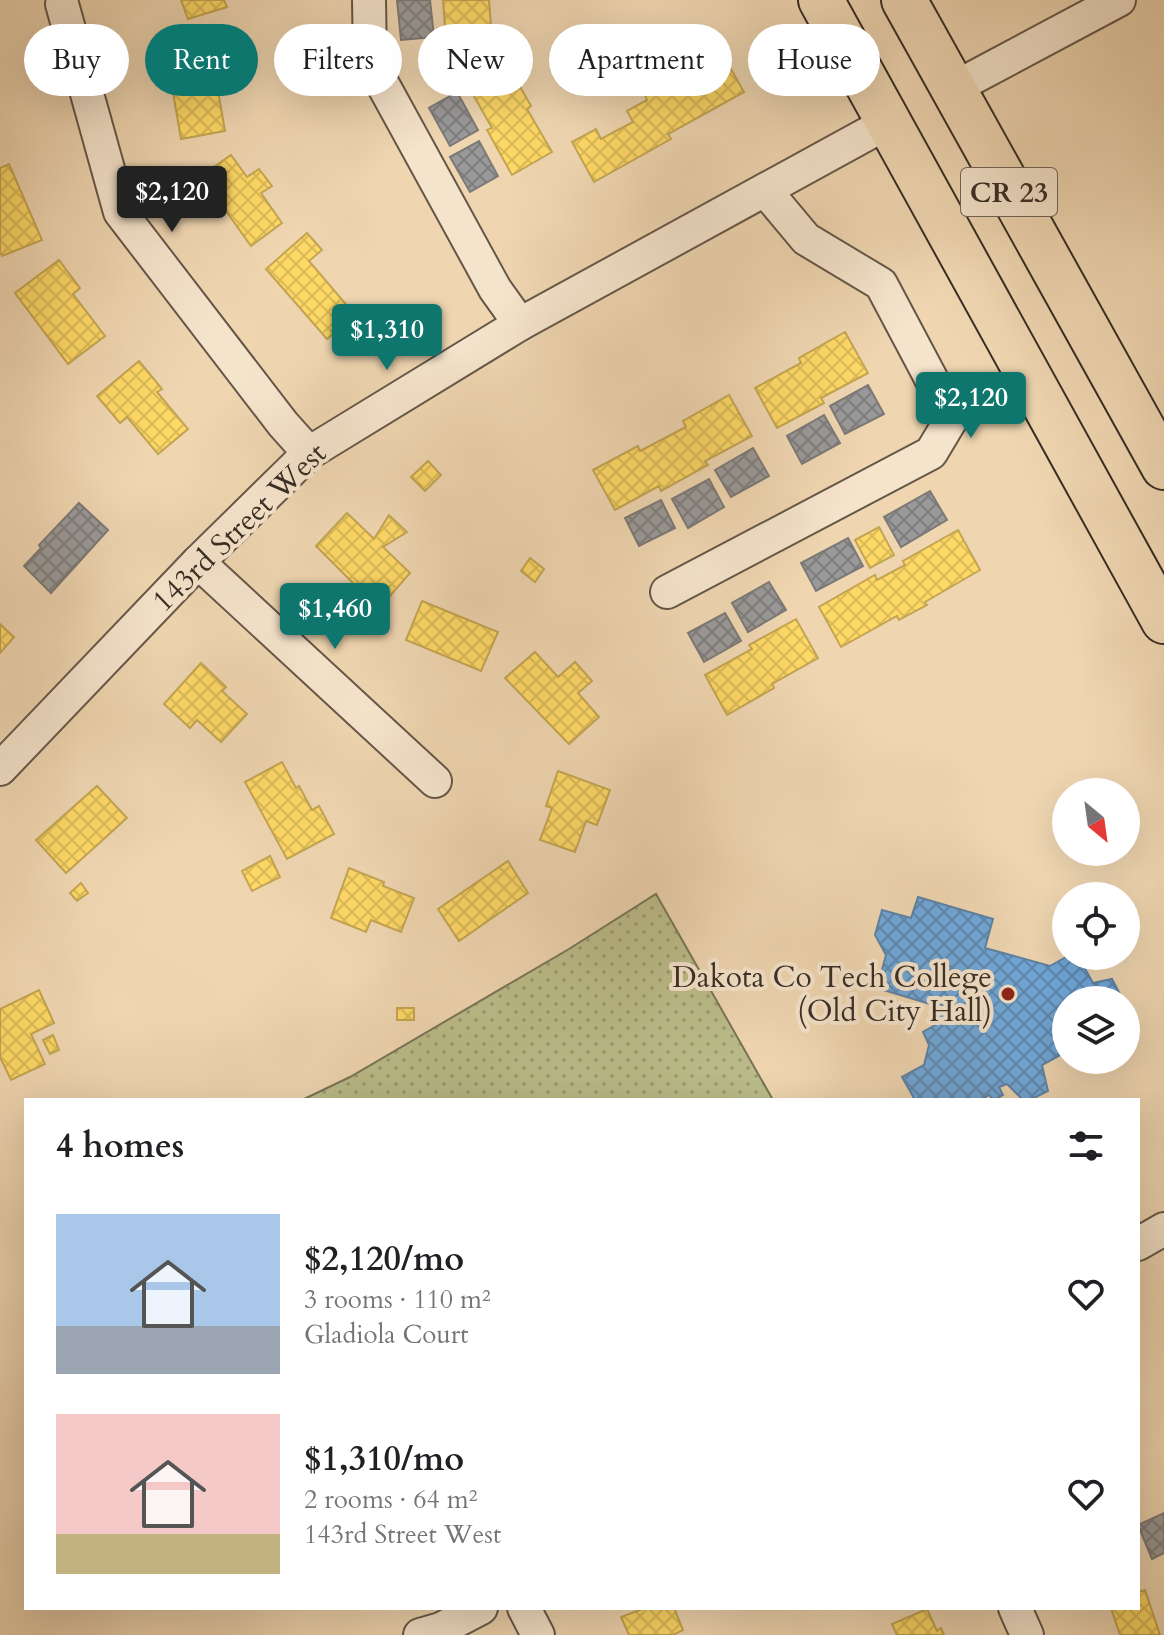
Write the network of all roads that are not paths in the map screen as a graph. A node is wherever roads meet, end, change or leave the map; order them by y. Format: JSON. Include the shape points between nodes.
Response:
{"nodes":[{"id":1,"x":369,"y":0,"type":"edge"},
{"id":2,"x":821,"y":0,"type":"edge"},
{"id":3,"x":904,"y":0,"type":"edge"},
{"id":4,"x":1119,"y":0,"type":"edge"},
{"id":5,"x":62,"y":4,"type":"dead end"},
{"id":6,"x":952,"y":89,"type":"junction"},
{"id":7,"x":887,"y":123,"type":"junction"},
{"id":8,"x":765,"y":190,"type":"junction"},
{"id":9,"x":520,"y":324,"type":"junction"},
{"id":10,"x":309,"y":453,"type":"junction"},
{"id":11,"x":1164,"y":467,"type":"edge"},
{"id":12,"x":198,"y":562,"type":"junction"},
{"id":13,"x":667,"y":592,"type":"dead end"},
{"id":14,"x":1164,"y":621,"type":"edge"},
{"id":15,"x":0,"y":769,"type":"edge"},
{"id":16,"x":435,"y":781,"type":"dead end"},
{"id":17,"x":1164,"y":1229,"type":"edge"},
{"id":18,"x":1140,"y":1243,"type":"edge"},
{"id":19,"x":477,"y":1610,"type":"edge"},
{"id":20,"x":525,"y":1610,"type":"edge"},
{"id":21,"x":1016,"y":1610,"type":"edge"},
{"id":22,"x":420,"y":1635,"type":"edge"},
{"id":23,"x":538,"y":1635,"type":"edge"},
{"id":24,"x":1027,"y":1635,"type":"edge"}],
"edges":[{"from":1,"to":9,"type":"street","via":[[370,61],[495,289]]},
{"from":2,"to":7,"type":"highway","number":"CR 23"},
{"from":3,"to":6,"type":"highway","number":"CR 23"},
{"from":4,"to":6,"type":"street"},
{"from":5,"to":10,"type":"street","via":[[120,212]]},
{"from":6,"to":11,"type":"highway","number":"CR 23"},
{"from":7,"to":8,"type":"street","name":"143rd Street West"},
{"from":7,"to":14,"type":"highway","number":"CR 23"},
{"from":8,"to":9,"type":"street","name":"143rd Street West"},
{"from":8,"to":13,"type":"street","via":[[806,239],[881,284],[952,418],[931,453]]},
{"from":9,"to":10,"type":"street","name":"143rd Street West"},
{"from":10,"to":12,"type":"street","name":"143rd Street West"},
{"from":12,"to":15,"type":"street","name":"143rd Street West"},
{"from":12,"to":16,"type":"street"},
{"from":17,"to":18,"type":"street"},
{"from":19,"to":22,"type":"street"},
{"from":20,"to":23,"type":"street"},
{"from":21,"to":24,"type":"street"}]}
